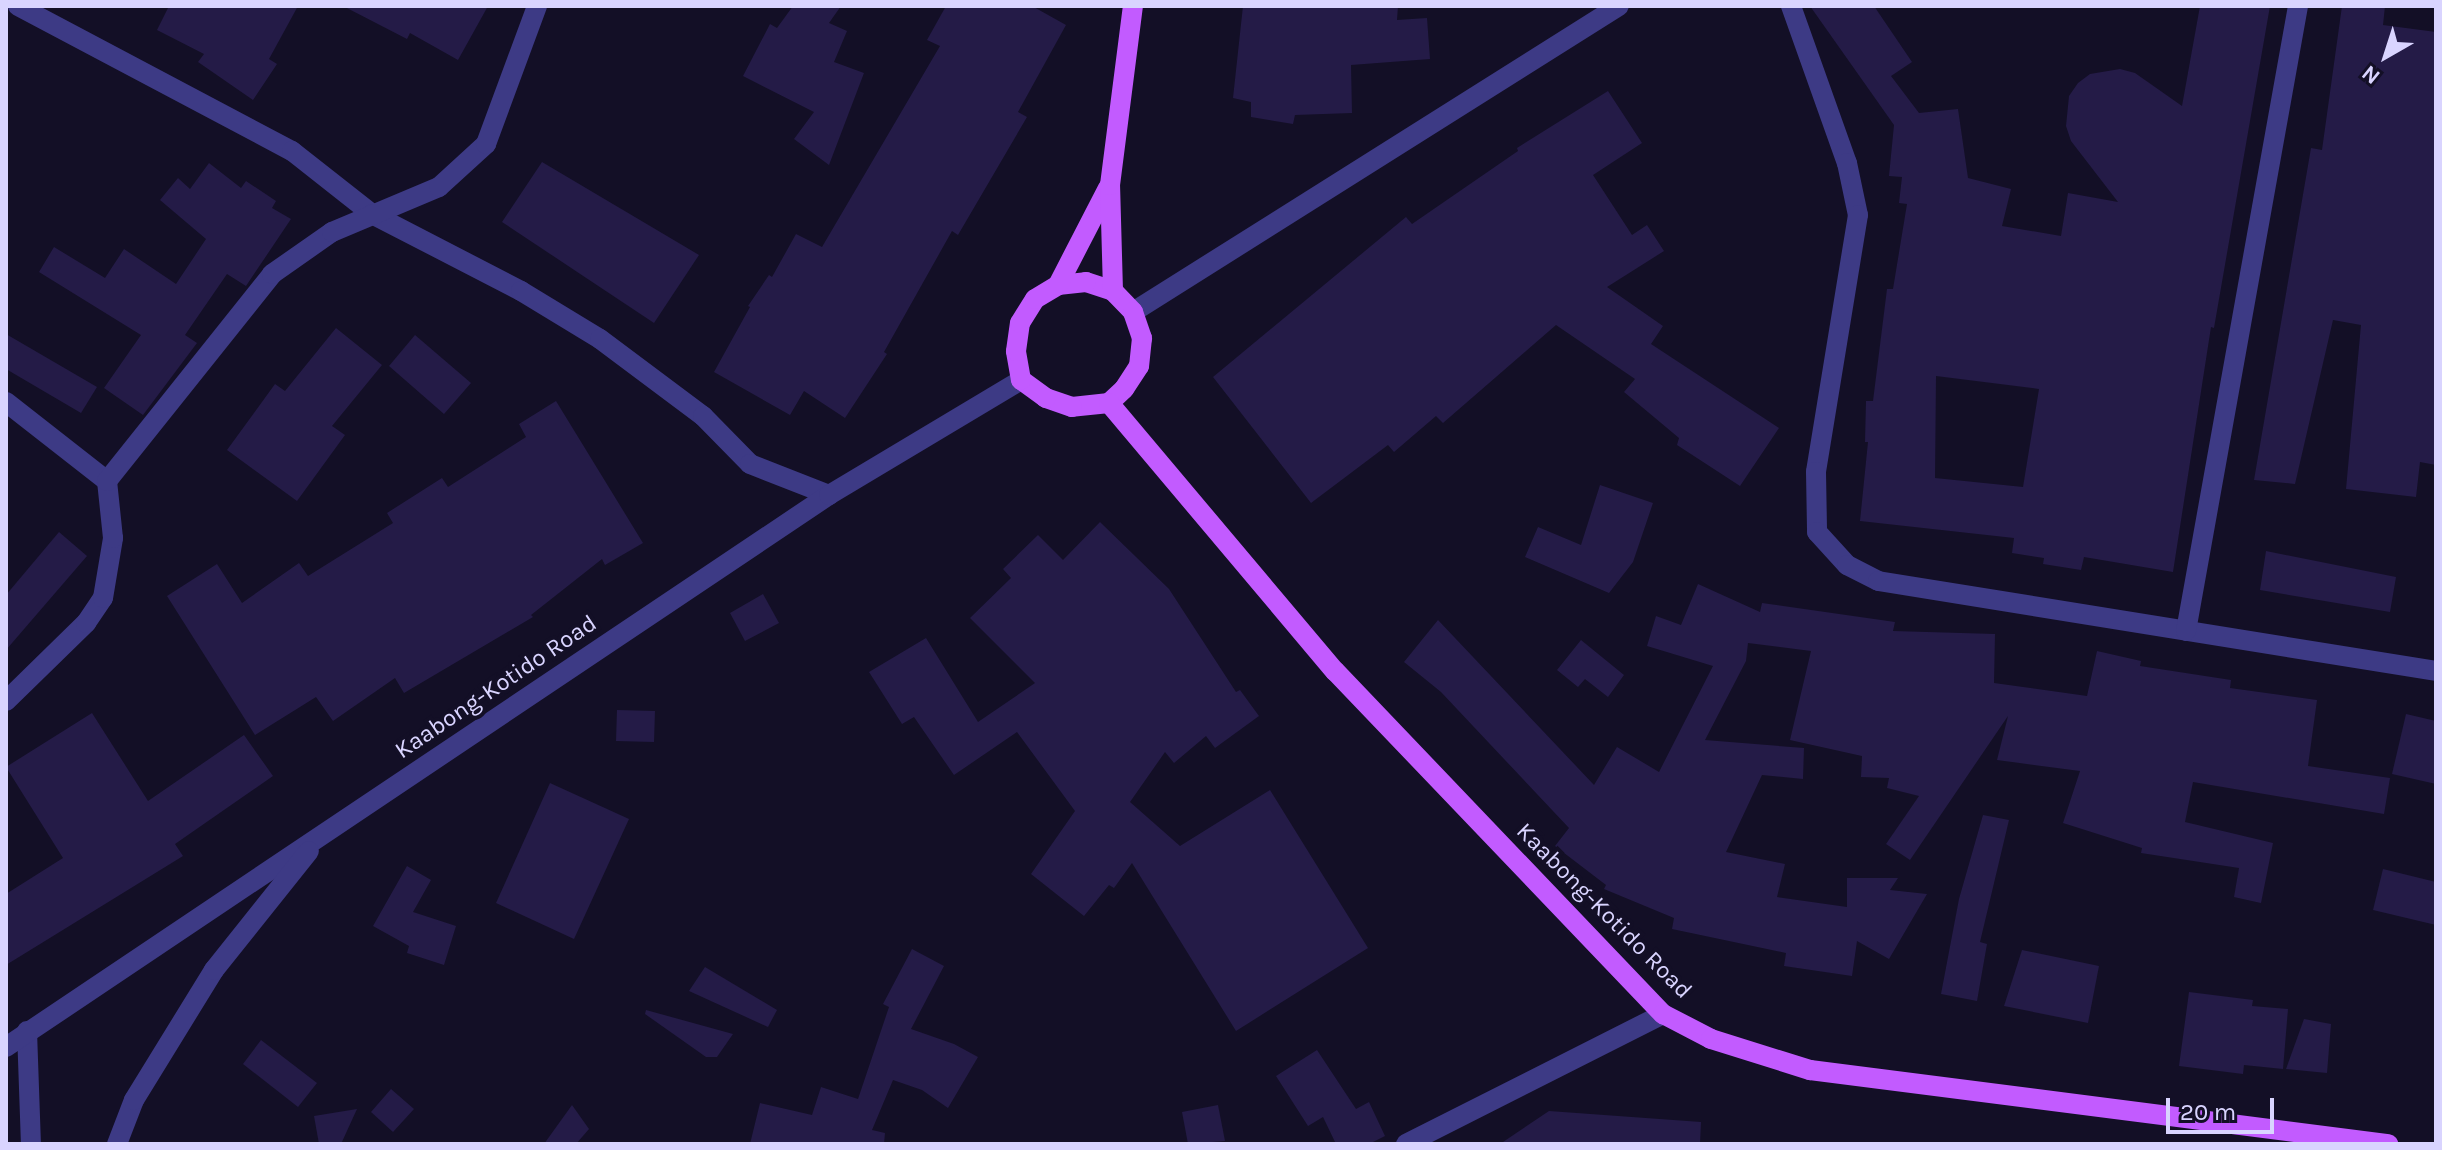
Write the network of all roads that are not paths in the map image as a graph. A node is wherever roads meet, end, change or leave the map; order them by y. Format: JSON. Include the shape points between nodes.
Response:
{"nodes":[{"id":1,"x":18,"y":6,"type":"edge"},
{"id":2,"x":537,"y":6,"type":"edge"},
{"id":3,"x":1133,"y":6,"type":"edge"},
{"id":4,"x":1619,"y":6,"type":"edge"},
{"id":5,"x":1791,"y":6,"type":"edge"},
{"id":6,"x":2298,"y":6,"type":"edge"},
{"id":7,"x":1110,"y":185,"type":"junction"},
{"id":8,"x":372,"y":214,"type":"junction"},
{"id":9,"x":1058,"y":285,"type":"junction"},
{"id":10,"x":1113,"y":291,"type":"junction"},
{"id":11,"x":1133,"y":312,"type":"junction"},
{"id":12,"x":1021,"y":380,"type":"junction"},
{"id":13,"x":6,"y":402,"type":"edge"},
{"id":14,"x":1109,"y":403,"type":"junction"},
{"id":15,"x":107,"y":481,"type":"junction"},
{"id":16,"x":829,"y":495,"type":"junction"},
{"id":17,"x":2186,"y":631,"type":"junction"},
{"id":18,"x":2436,"y":671,"type":"edge"},
{"id":19,"x":6,"y":701,"type":"edge"},
{"id":20,"x":323,"y":835,"type":"junction"},
{"id":21,"x":1663,"y":1014,"type":"junction"},
{"id":22,"x":27,"y":1031,"type":"junction"},
{"id":23,"x":6,"y":1047,"type":"edge"},
{"id":24,"x":2320,"y":1140,"type":"edge"},
{"id":25,"x":31,"y":1144,"type":"edge"},
{"id":26,"x":117,"y":1144,"type":"edge"},
{"id":27,"x":1406,"y":1144,"type":"edge"},
{"id":28,"x":2388,"y":1144,"type":"edge"}],
"edges":[{"from":1,"to":8,"type":"street","via":[[292,151]]},
{"from":2,"to":8,"type":"street","via":[[486,144],[439,187]]},
{"from":3,"to":7,"type":"main road"},
{"from":4,"to":11,"type":"street"},
{"from":5,"to":17,"type":"street","via":[[1847,163],[1858,215],[1816,472],[1817,532],[1847,565],[1878,581]]},
{"from":6,"to":17,"type":"street"},
{"from":7,"to":9,"type":"main road"},
{"from":7,"to":10,"type":"main road"},
{"from":8,"to":15,"type":"street","via":[[332,232],[272,274]]},
{"from":8,"to":16,"type":"street","via":[[521,291],[600,339],[703,416],[750,464]]},
{"from":9,"to":10,"type":"main road","via":[[1086,282]]},
{"from":9,"to":12,"type":"main road","via":[[1035,299],[1020,323],[1016,351]]},
{"from":10,"to":11,"type":"main road"},
{"from":11,"to":14,"type":"main road","via":[[1142,338],[1139,366]]},
{"from":12,"to":14,"type":"main road","via":[[1046,398],[1072,407]]},
{"from":12,"to":16,"type":"street","name":"Kaabong-Kotido Road"},
{"from":13,"to":15,"type":"street"},
{"from":14,"to":21,"type":"main road","name":"Kaabong-Kotido Road","via":[[1335,671]]},
{"from":15,"to":19,"type":"street","via":[[113,538],[103,598],[86,623]]},
{"from":16,"to":20,"type":"street","name":"Kaabong-Kotido Road"},
{"from":17,"to":18,"type":"street"},
{"from":20,"to":22,"type":"street","name":"Kaabong-Kotido Road"},
{"from":20,"to":26,"type":"street","via":[[214,970],[134,1100]]},
{"from":21,"to":24,"type":"main road","name":"Kaabong-Kotido Road","via":[[1711,1039],[1810,1070]]},
{"from":21,"to":27,"type":"street"},
{"from":22,"to":23,"type":"street","name":"Kaabong-Kotido Road"},
{"from":22,"to":25,"type":"street"},
{"from":24,"to":28,"type":"main road","name":"Kaabong-Kotido Road"}]}
